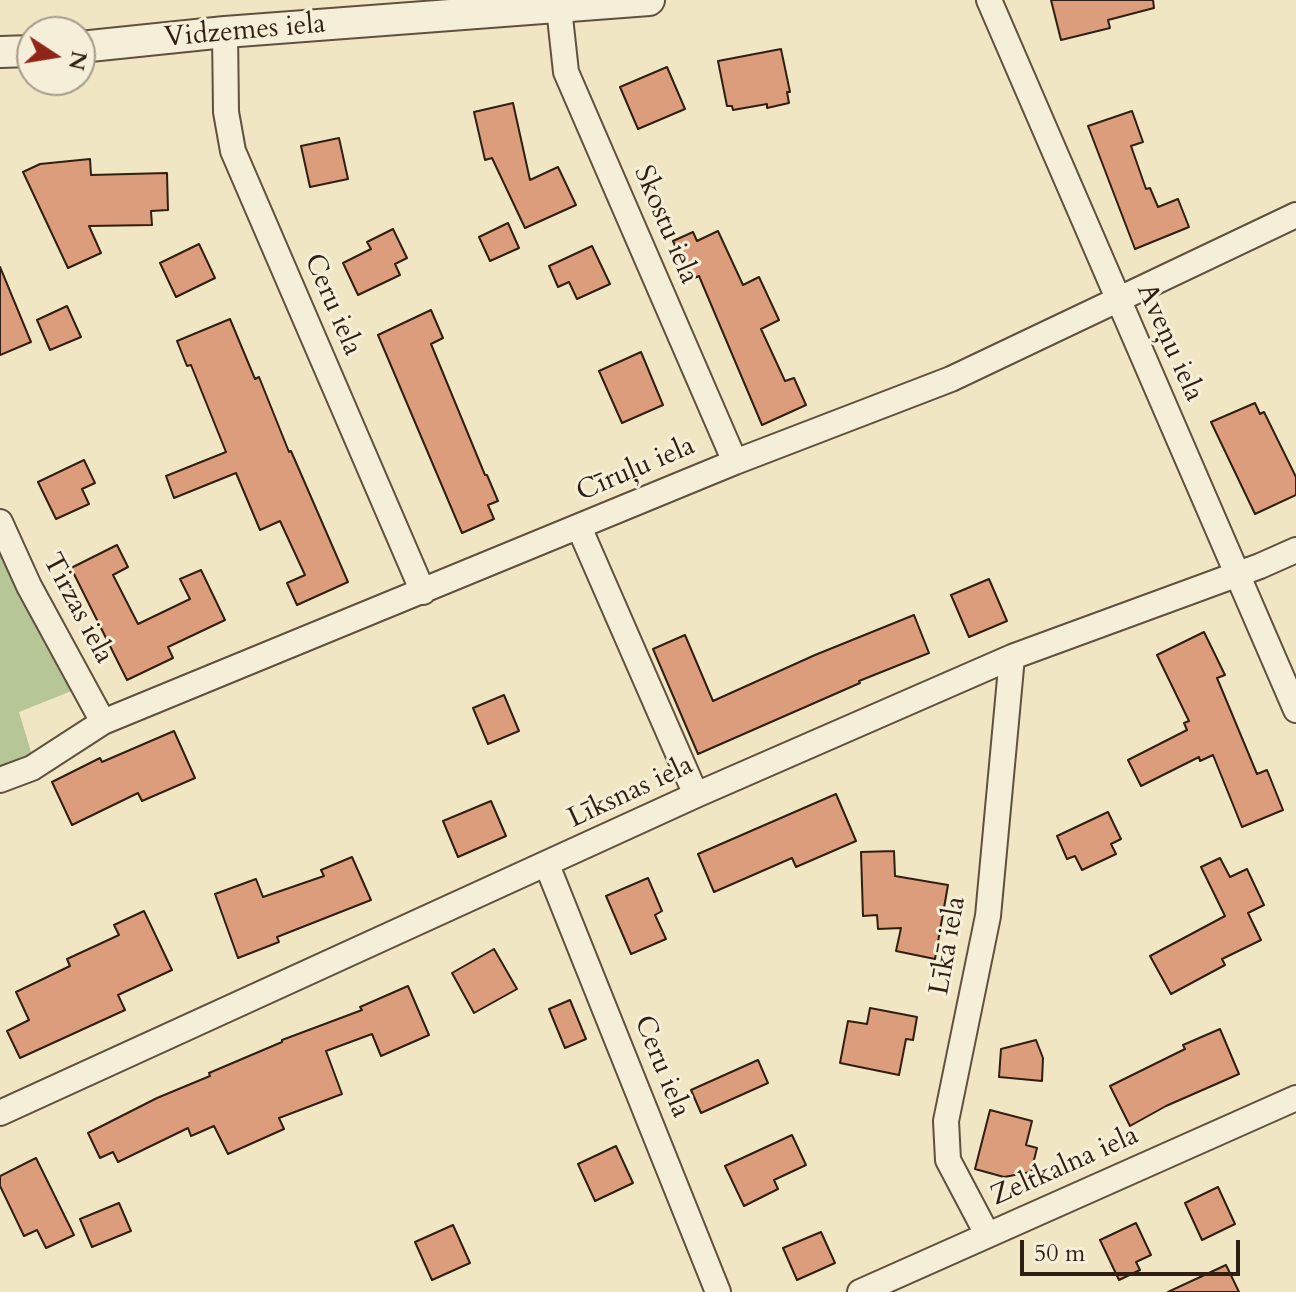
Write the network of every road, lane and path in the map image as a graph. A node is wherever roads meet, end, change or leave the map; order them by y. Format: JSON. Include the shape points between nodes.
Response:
{"nodes":[{"id":1,"x":649,"y":0,"type":"edge"},
{"id":2,"x":989,"y":0,"type":"edge"},
{"id":3,"x":559,"y":8,"type":"junction"},
{"id":4,"x":225,"y":32,"type":"junction"},
{"id":5,"x":96,"y":45,"type":"edge"},
{"id":6,"x":1296,"y":215,"type":"edge"},
{"id":7,"x":1117,"y":298,"type":"junction"},
{"id":8,"x":735,"y":462,"type":"junction"},
{"id":9,"x":0,"y":522,"type":"edge"},
{"id":10,"x":579,"y":527,"type":"junction"},
{"id":11,"x":1296,"y":550,"type":"edge"},
{"id":12,"x":1237,"y":575,"type":"junction"},
{"id":13,"x":423,"y":592,"type":"junction"},
{"id":14,"x":1012,"y":657,"type":"junction"},
{"id":15,"x":1296,"y":710,"type":"edge"},
{"id":16,"x":103,"y":722,"type":"junction"},
{"id":17,"x":0,"y":780,"type":"edge"},
{"id":18,"x":696,"y":795,"type":"junction"},
{"id":19,"x":547,"y":865,"type":"junction"},
{"id":20,"x":1296,"y":1098,"type":"edge"},
{"id":21,"x":0,"y":1113,"type":"edge"},
{"id":22,"x":987,"y":1234,"type":"junction"},
{"id":23,"x":718,"y":1292,"type":"edge"},
{"id":24,"x":860,"y":1292,"type":"edge"}],
"edges":[{"from":1,"to":3,"type":"street","name":"Vidzemes iela"},
{"from":2,"to":7,"type":"street","name":"Aveņu iela"},
{"from":3,"to":4,"type":"street","name":"Vidzemes iela"},
{"from":3,"to":8,"type":"street","name":"Skostu iela","via":[[566,72]]},
{"from":4,"to":5,"type":"street","name":"Vidzemes iela"},
{"from":4,"to":13,"type":"street","name":"Ceru iela","via":[[226,112],[233,151]]},
{"from":6,"to":7,"type":"street","name":"Cīruļu iela"},
{"from":7,"to":8,"type":"street","name":"Cīruļu iela","via":[[951,379]]},
{"from":7,"to":12,"type":"street","name":"Aveņu iela"},
{"from":8,"to":10,"type":"street","name":"Cīruļu iela"},
{"from":9,"to":16,"type":"street","name":"Tirzas iela"},
{"from":10,"to":13,"type":"street","name":"Cīruļu iela"},
{"from":10,"to":18,"type":"street"},
{"from":11,"to":12,"type":"street","name":"Līksnas iela"},
{"from":12,"to":14,"type":"street","name":"Līksnas iela"},
{"from":12,"to":15,"type":"street","name":"Aveņu iela"},
{"from":13,"to":16,"type":"street","name":"Cīruļu iela"},
{"from":14,"to":18,"type":"street","name":"Līksnas iela"},
{"from":14,"to":22,"type":"street","name":"Līkā iela","via":[[988,916],[946,1121],[948,1160]]},
{"from":16,"to":17,"type":"street","name":"Cīruļu iela","via":[[32,768]]},
{"from":18,"to":19,"type":"street","name":"Līksnas iela"},
{"from":19,"to":21,"type":"street","name":"Līksnas iela"},
{"from":19,"to":23,"type":"street","name":"Ceru iela"},
{"from":20,"to":22,"type":"street","name":"Zeltkalna iela"},
{"from":22,"to":24,"type":"street","name":"Zeltkalna iela"}]}
